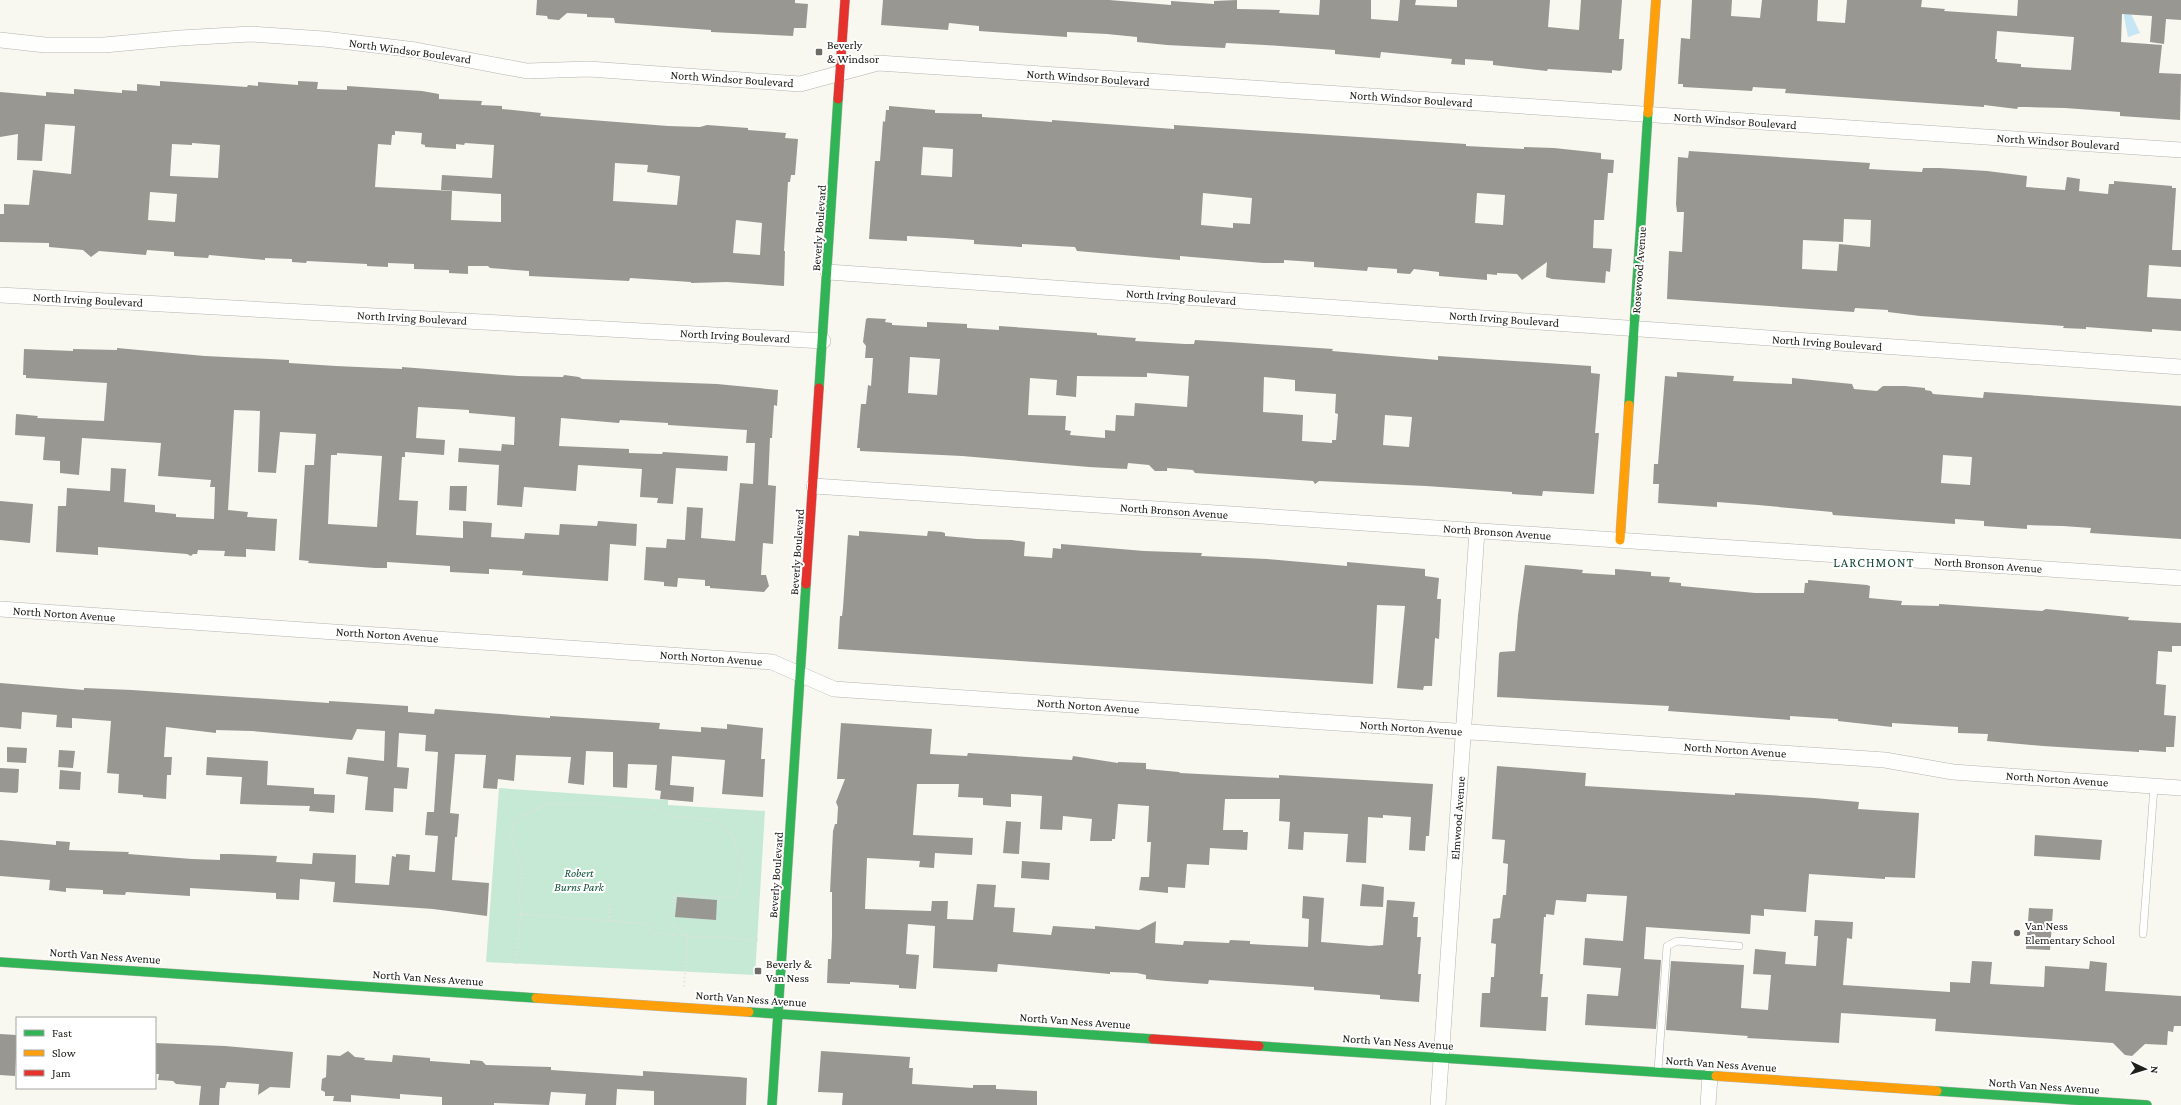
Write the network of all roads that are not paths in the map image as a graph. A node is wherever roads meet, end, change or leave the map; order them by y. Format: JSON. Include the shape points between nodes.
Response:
{"nodes":[{"id":1,"x":846,"y":0,"type":"edge"},
{"id":2,"x":1656,"y":0,"type":"edge"},
{"id":3,"x":0,"y":40,"type":"edge"},
{"id":4,"x":841,"y":72,"type":"junction"},
{"id":5,"x":1649,"y":115,"type":"junction"},
{"id":6,"x":2181,"y":150,"type":"edge"},
{"id":7,"x":828,"y":272,"type":"junction"},
{"id":8,"x":0,"y":295,"type":"edge"},
{"id":9,"x":1635,"y":329,"type":"junction"},
{"id":10,"x":823,"y":341,"type":"junction"},
{"id":11,"x":2181,"y":367,"type":"edge"},
{"id":12,"x":814,"y":486,"type":"junction"},
{"id":13,"x":1477,"y":531,"type":"junction"},
{"id":14,"x":1620,"y":540,"type":"junction"},
{"id":15,"x":2181,"y":578,"type":"edge"},
{"id":16,"x":0,"y":609,"type":"edge"},
{"id":17,"x":801,"y":676,"type":"junction"},
{"id":18,"x":1464,"y":731,"type":"junction"},
{"id":19,"x":2154,"y":787,"type":"junction"},
{"id":20,"x":2181,"y":788,"type":"edge"},
{"id":21,"x":2143,"y":934,"type":"dead end"},
{"id":22,"x":1739,"y":946,"type":"dead end"},
{"id":23,"x":0,"y":962,"type":"edge"},
{"id":24,"x":778,"y":1013,"type":"junction"},
{"id":25,"x":1441,"y":1058,"type":"junction"},
{"id":26,"x":1658,"y":1072,"type":"junction"},
{"id":27,"x":1710,"y":1076,"type":"junction"},
{"id":28,"x":1976,"y":1099,"type":"edge"},
{"id":29,"x":772,"y":1105,"type":"edge"},
{"id":30,"x":1438,"y":1105,"type":"edge"},
{"id":31,"x":1708,"y":1105,"type":"edge"},
{"id":32,"x":2148,"y":1105,"type":"edge"}],
"edges":[{"from":1,"to":4,"type":"street","name":"Beverly Boulevard"},
{"from":2,"to":5,"type":"street","name":"Rosewood Avenue"},
{"from":3,"to":4,"type":"street","name":"North Windsor Boulevard","via":[[45,45],[104,45],[251,34],[324,39],[416,50],[527,71],[589,69],[800,84]]},
{"from":4,"to":5,"type":"street","name":"North Windsor Boulevard","via":[[878,63]]},
{"from":4,"to":7,"type":"street","name":"Beverly Boulevard"},
{"from":5,"to":6,"type":"street","name":"North Windsor Boulevard"},
{"from":5,"to":9,"type":"street","name":"Rosewood Avenue"},
{"from":7,"to":9,"type":"street","name":"North Irving Boulevard"},
{"from":7,"to":10,"type":"street","name":"Beverly Boulevard"},
{"from":8,"to":10,"type":"street","name":"North Irving Boulevard"},
{"from":9,"to":11,"type":"street","name":"North Irving Boulevard"},
{"from":9,"to":14,"type":"street","name":"Rosewood Avenue"},
{"from":10,"to":12,"type":"street","name":"Beverly Boulevard"},
{"from":12,"to":13,"type":"street","name":"North Bronson Avenue"},
{"from":12,"to":17,"type":"street","name":"Beverly Boulevard"},
{"from":13,"to":14,"type":"street","name":"North Bronson Avenue"},
{"from":13,"to":18,"type":"street","name":"Elmwood Avenue"},
{"from":14,"to":15,"type":"street","name":"North Bronson Avenue"},
{"from":16,"to":17,"type":"street","name":"North Norton Avenue","via":[[772,662]]},
{"from":17,"to":18,"type":"street","name":"North Norton Avenue","via":[[834,689]]},
{"from":17,"to":24,"type":"street","name":"Beverly Boulevard"},
{"from":18,"to":19,"type":"street","name":"North Norton Avenue","via":[[1885,760],[1953,772]]},
{"from":18,"to":25,"type":"street","name":"Elmwood Avenue"},
{"from":19,"to":20,"type":"street","name":"North Norton Avenue"},
{"from":19,"to":21,"type":"lane"},
{"from":22,"to":26,"type":"lane","via":[[1677,941],[1666,946]]},
{"from":23,"to":24,"type":"street","name":"North Van Ness Avenue"},
{"from":24,"to":25,"type":"street","name":"North Van Ness Avenue"},
{"from":24,"to":29,"type":"street","name":"Beverly Boulevard"},
{"from":25,"to":26,"type":"street","name":"North Van Ness Avenue"},
{"from":25,"to":30,"type":"street","name":"Elmwood Avenue"},
{"from":26,"to":27,"type":"street","name":"North Van Ness Avenue"},
{"from":27,"to":28,"type":"street","name":"North Van Ness Avenue"},
{"from":27,"to":31,"type":"street"},
{"from":28,"to":32,"type":"street","name":"North Van Ness Avenue"}]}
